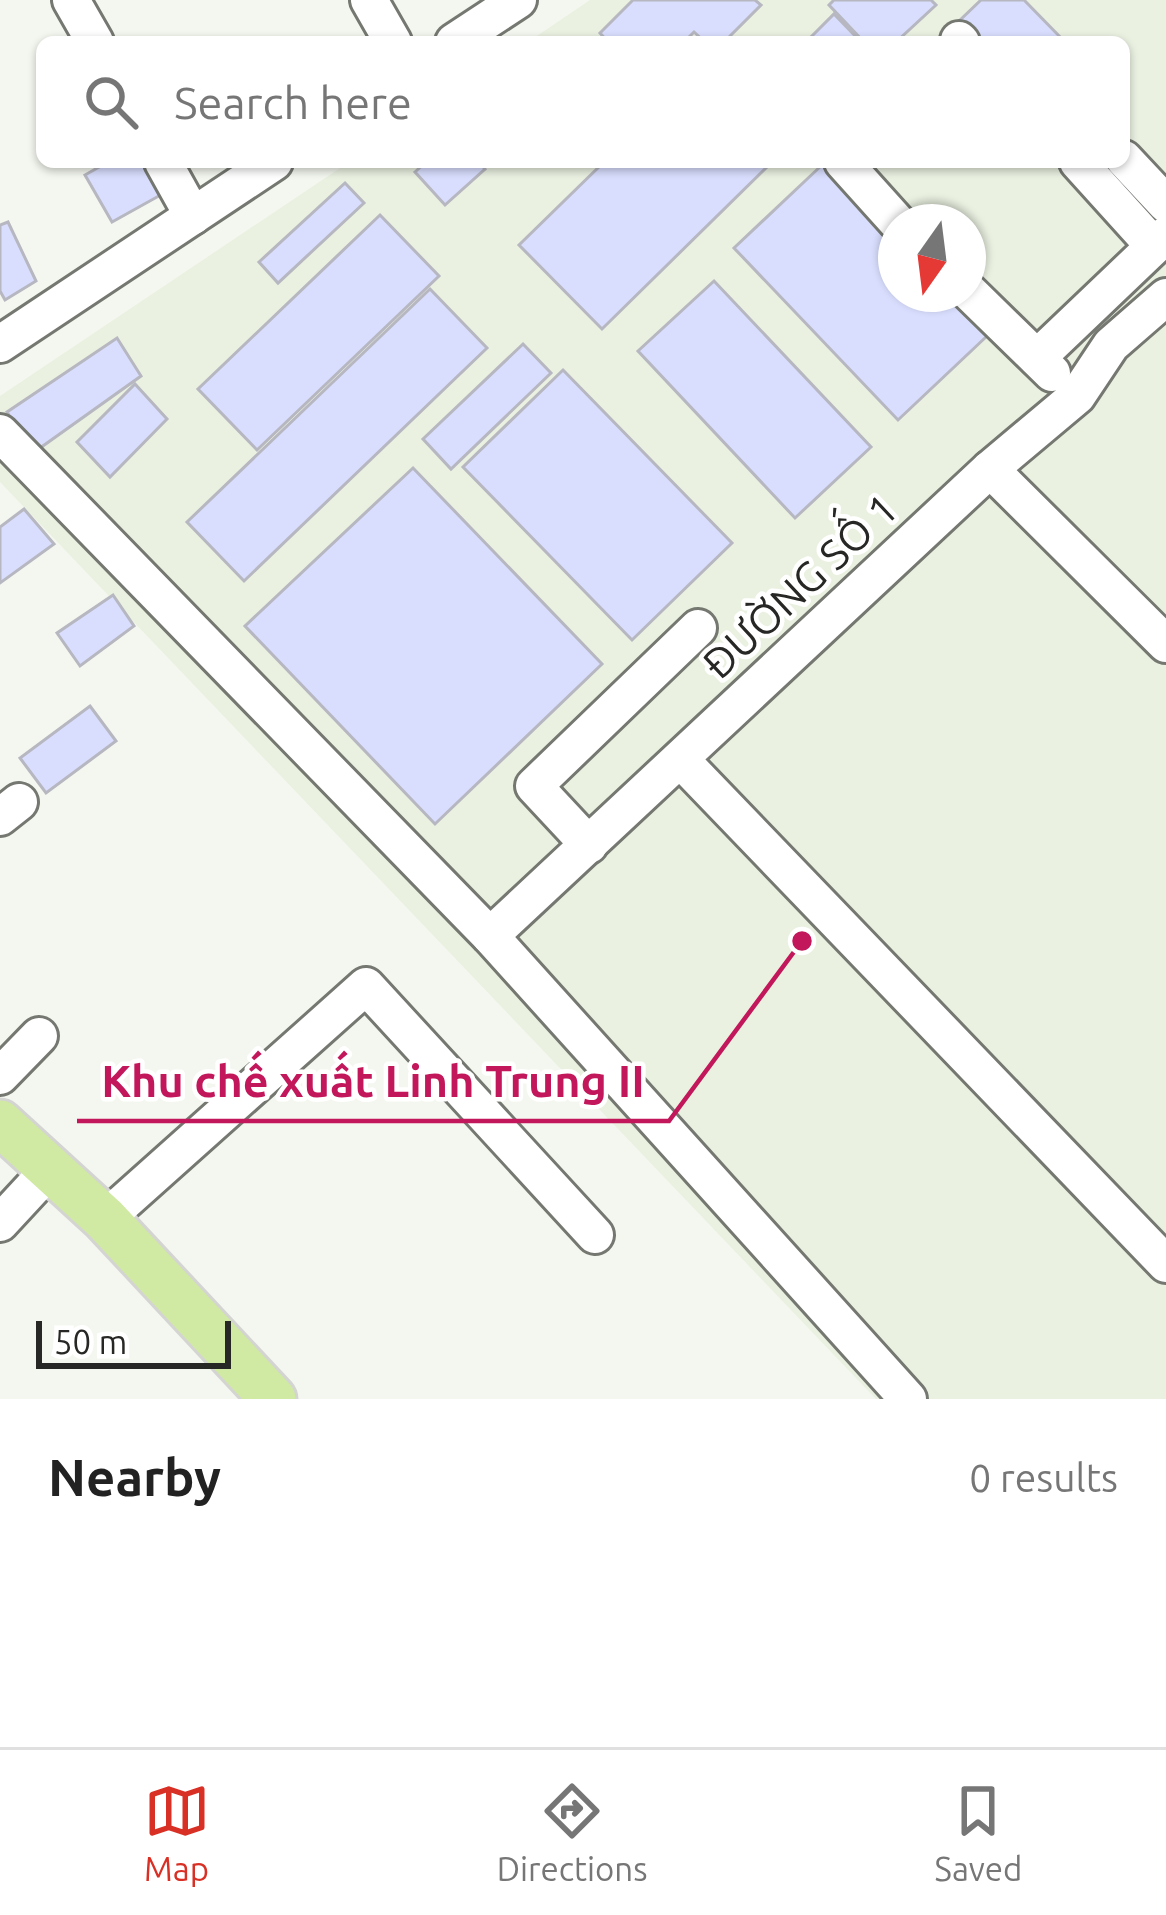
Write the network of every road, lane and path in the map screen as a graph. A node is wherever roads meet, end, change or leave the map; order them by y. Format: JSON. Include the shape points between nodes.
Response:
{"nodes":[{"id":1,"x":71,"y":0,"type":"edge"},
{"id":2,"x":369,"y":0,"type":"edge"},
{"id":3,"x":518,"y":0,"type":"edge"},
{"id":4,"x":92,"y":36,"type":"edge"},
{"id":5,"x":389,"y":36,"type":"edge"},
{"id":6,"x":463,"y":36,"type":"edge"},
{"id":7,"x":1130,"y":165,"type":"edge"},
{"id":8,"x":166,"y":168,"type":"edge"},
{"id":9,"x":265,"y":168,"type":"edge"},
{"id":10,"x":848,"y":168,"type":"edge"},
{"id":11,"x":1084,"y":168,"type":"edge"},
{"id":12,"x":881,"y":204,"type":"edge"},
{"id":13,"x":1166,"y":204,"type":"edge"},
{"id":14,"x":193,"y":216,"type":"junction"},
{"id":15,"x":1160,"y":241,"type":"edge"},
{"id":16,"x":1166,"y":297,"type":"edge"},
{"id":17,"x":986,"y":308,"type":"edge"},
{"id":18,"x":0,"y":344,"type":"edge"},
{"id":19,"x":1037,"y":358,"type":"junction"},
{"id":20,"x":1077,"y":396,"type":"junction"},
{"id":21,"x":0,"y":434,"type":"edge"},
{"id":22,"x":990,"y":469,"type":"junction"},
{"id":23,"x":698,"y":628,"type":"dead end"},
{"id":24,"x":1166,"y":644,"type":"edge"},
{"id":25,"x":681,"y":760,"type":"junction"},
{"id":26,"x":589,"y":845,"type":"junction"},
{"id":27,"x":490,"y":936,"type":"junction"},
{"id":28,"x":39,"y":1036,"type":"dead end"},
{"id":29,"x":0,"y":1076,"type":"edge"},
{"id":30,"x":0,"y":1123,"type":"edge"},
{"id":31,"x":50,"y":1169,"type":"junction"},
{"id":32,"x":105,"y":1220,"type":"junction"},
{"id":33,"x":0,"y":1223,"type":"edge"},
{"id":34,"x":596,"y":1235,"type":"dead end"},
{"id":35,"x":1166,"y":1264,"type":"edge"},
{"id":36,"x":258,"y":1394,"type":"edge"},
{"id":37,"x":908,"y":1399,"type":"edge"}],
"edges":[{"from":1,"to":4,"type":"street"},
{"from":2,"to":5,"type":"street"},
{"from":3,"to":6,"type":"street"},
{"from":7,"to":13,"type":"street"},
{"from":8,"to":14,"type":"street"},
{"from":9,"to":14,"type":"street"},
{"from":10,"to":12,"type":"street"},
{"from":11,"to":15,"type":"street"},
{"from":14,"to":18,"type":"street"},
{"from":15,"to":19,"type":"street"},
{"from":16,"to":20,"type":"street","name":"ĐƯỜNG SỐ 1","via":[[1111,345]]},
{"from":17,"to":19,"type":"street"},
{"from":19,"to":20,"type":"street"},
{"from":20,"to":22,"type":"street","name":"ĐƯỜNG SỐ 1"},
{"from":21,"to":27,"type":"street"},
{"from":22,"to":24,"type":"street"},
{"from":22,"to":25,"type":"street","name":"ĐƯỜNG SỐ 1"},
{"from":23,"to":26,"type":"street","via":[[534,786]]},
{"from":25,"to":26,"type":"street","name":"ĐƯỜNG SỐ 1"},
{"from":25,"to":35,"type":"street"},
{"from":26,"to":27,"type":"street","name":"ĐƯỜNG SỐ 1"},
{"from":27,"to":37,"type":"street"},
{"from":28,"to":29,"type":"street"},
{"from":30,"to":31,"type":"main road"},
{"from":31,"to":32,"type":"main road"},
{"from":31,"to":33,"type":"street"},
{"from":32,"to":34,"type":"street","via":[[366,986]]},
{"from":32,"to":36,"type":"main road"}]}
